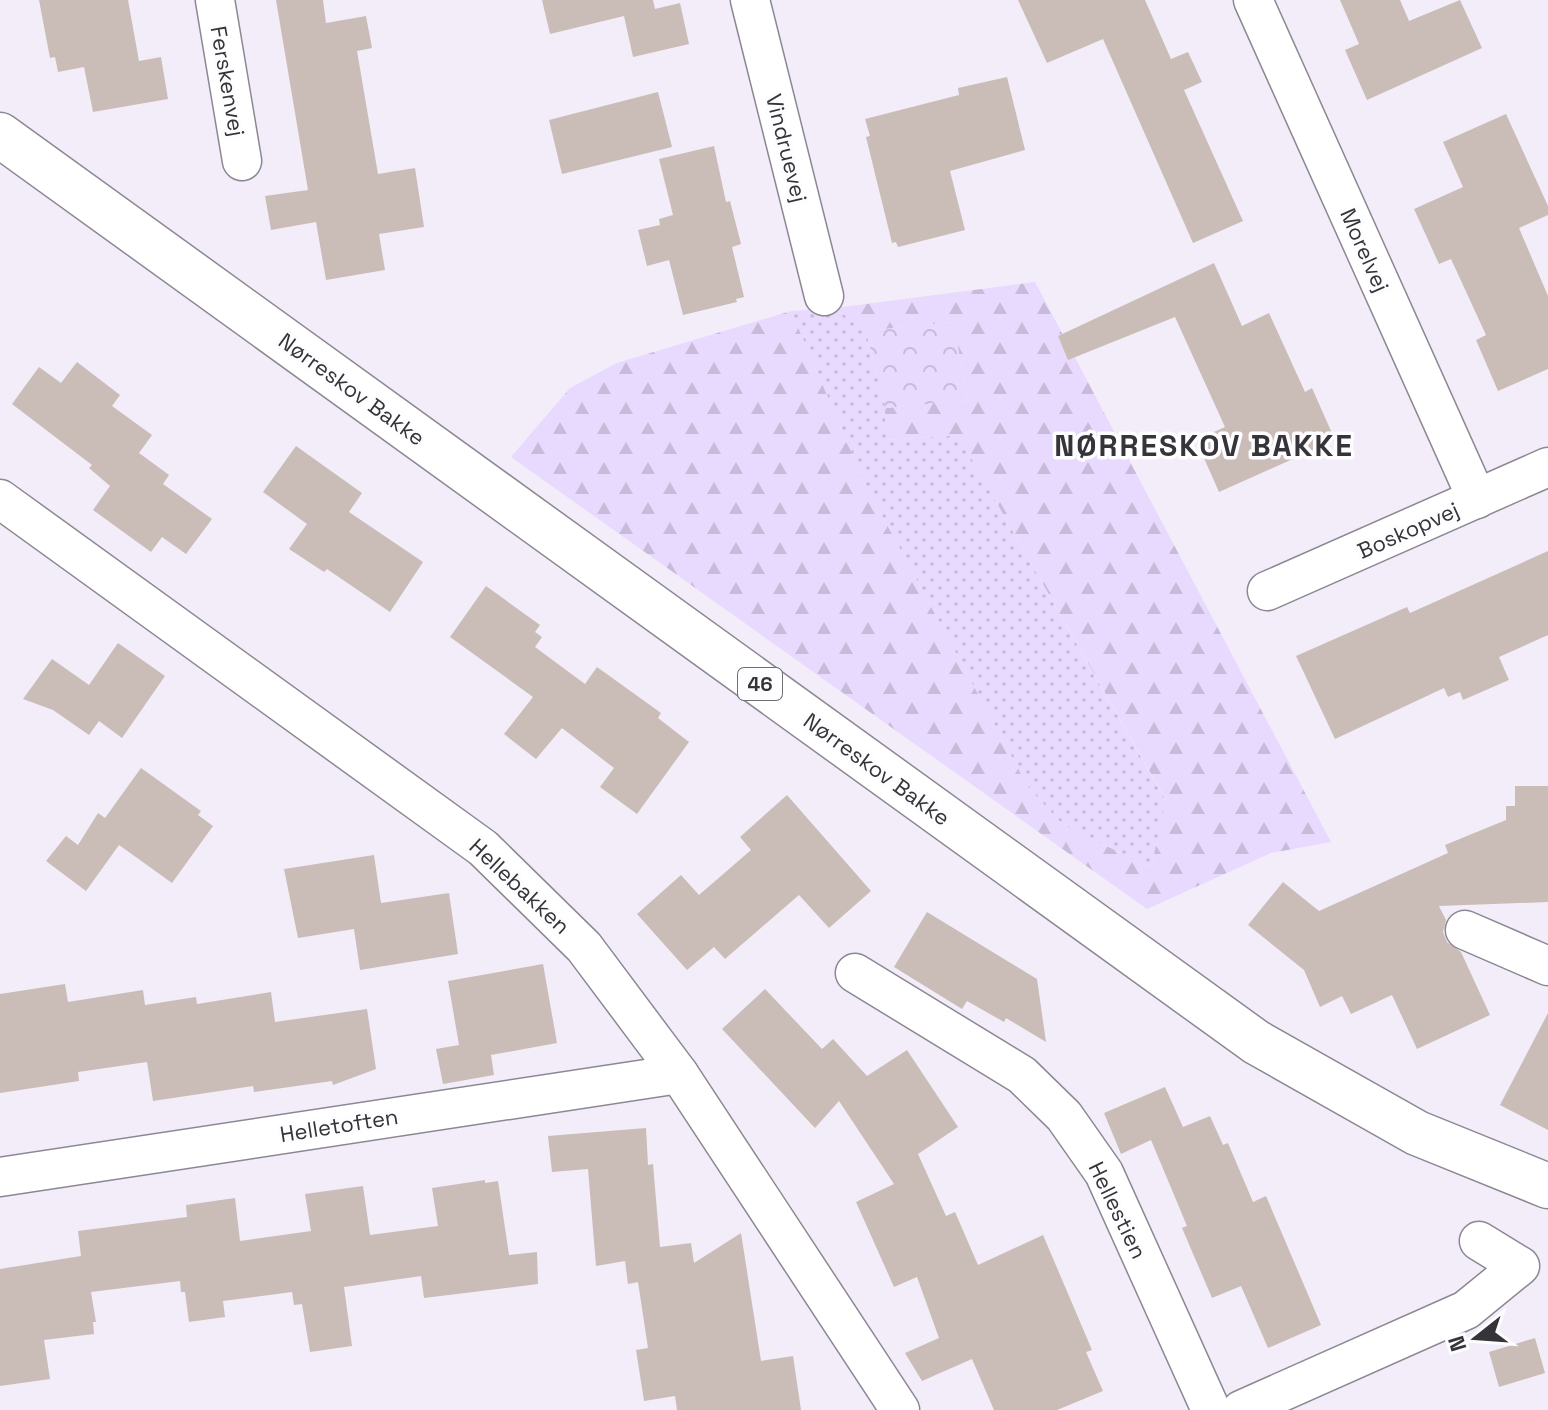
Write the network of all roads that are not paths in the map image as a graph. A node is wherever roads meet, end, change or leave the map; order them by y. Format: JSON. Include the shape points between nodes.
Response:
{"nodes":[{"id":1,"x":215,"y":0,"type":"edge"},
{"id":2,"x":750,"y":0,"type":"edge"},
{"id":3,"x":1253,"y":0,"type":"edge"},
{"id":4,"x":0,"y":135,"type":"edge"},
{"id":5,"x":242,"y":161,"type":"dead end"},
{"id":6,"x":824,"y":296,"type":"dead end"},
{"id":7,"x":1548,"y":467,"type":"edge"},
{"id":8,"x":0,"y":499,"type":"edge"},
{"id":9,"x":1477,"y":499,"type":"junction"},
{"id":10,"x":1267,"y":591,"type":"dead end"},
{"id":11,"x":1465,"y":930,"type":"dead end"},
{"id":12,"x":1548,"y":966,"type":"edge"},
{"id":13,"x":855,"y":973,"type":"dead end"},
{"id":14,"x":679,"y":1074,"type":"junction"},
{"id":15,"x":0,"y":1177,"type":"edge"},
{"id":16,"x":1548,"y":1186,"type":"edge"},
{"id":17,"x":1479,"y":1241,"type":"dead end"},
{"id":18,"x":900,"y":1410,"type":"edge"},
{"id":19,"x":1211,"y":1410,"type":"edge"},
{"id":20,"x":1241,"y":1410,"type":"edge"}],
"edges":[{"from":1,"to":5,"type":"street","name":"Ferskenvej"},
{"from":2,"to":6,"type":"street","name":"Vindruevej"},
{"from":3,"to":9,"type":"street","name":"Morelvej"},
{"from":4,"to":16,"type":"main road","name":"Nørreskov Bakke","number":"46","via":[[1256,1042],[1417,1133]]},
{"from":7,"to":9,"type":"street","name":"Boskopvej"},
{"from":8,"to":14,"type":"street","name":"Hellebakken","via":[[483,848],[584,947]]},
{"from":9,"to":10,"type":"street","name":"Boskopvej"},
{"from":11,"to":12,"type":"street"},
{"from":13,"to":19,"type":"street","name":"Hellestien","via":[[1022,1075],[1064,1116],[1104,1173]]},
{"from":14,"to":15,"type":"street","name":"Helletoften"},
{"from":14,"to":18,"type":"street","name":"Hellebakken"},
{"from":17,"to":20,"type":"street","via":[[1520,1266],[1466,1310]]}]}
